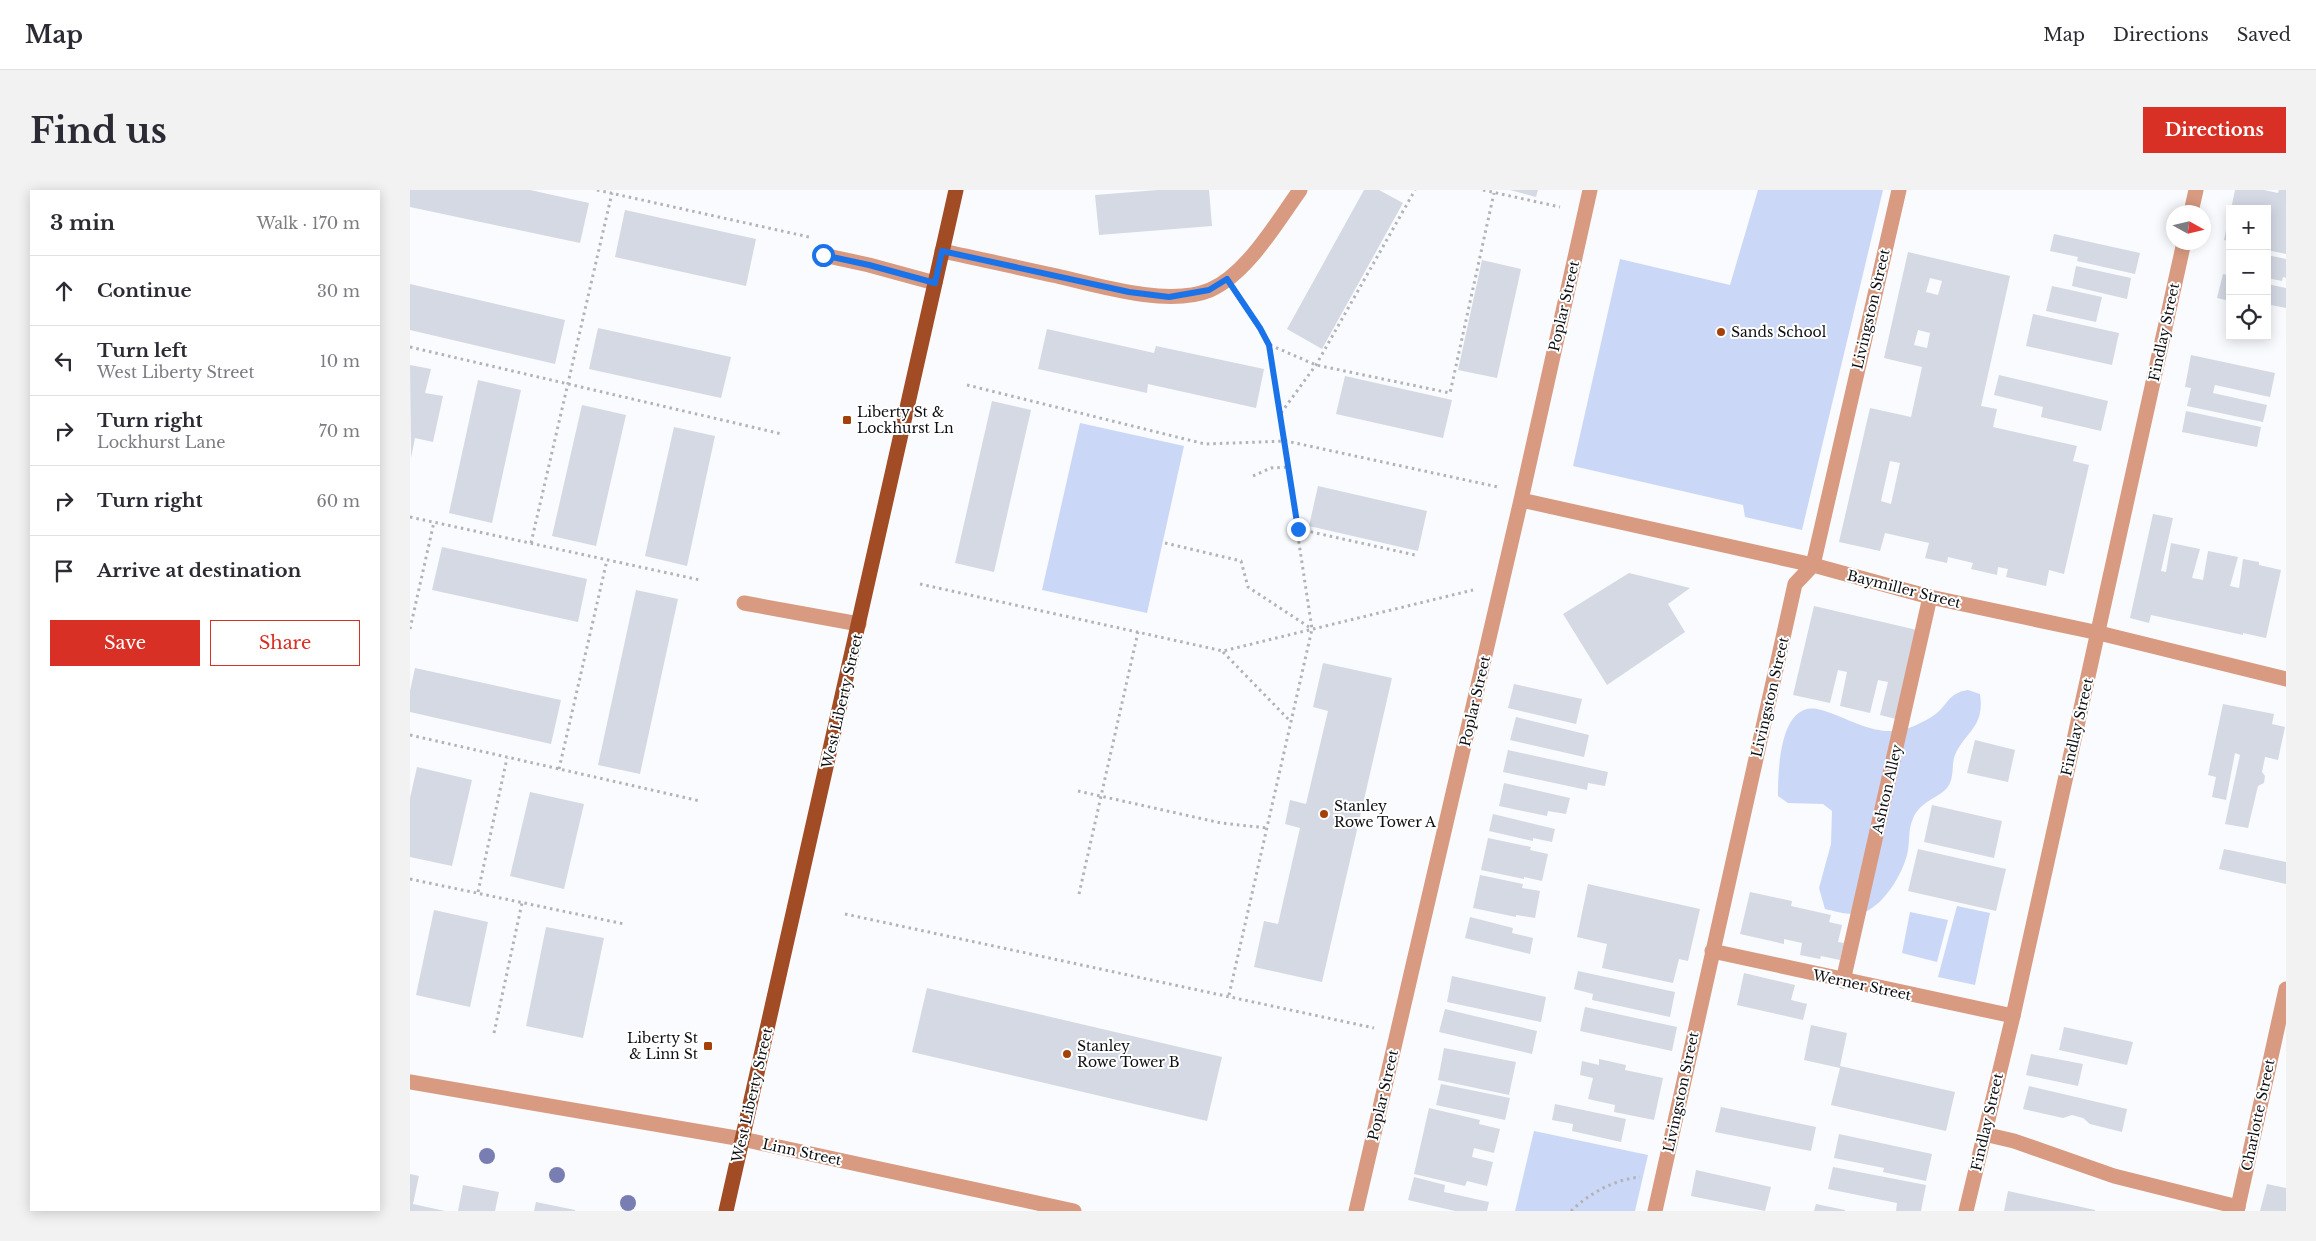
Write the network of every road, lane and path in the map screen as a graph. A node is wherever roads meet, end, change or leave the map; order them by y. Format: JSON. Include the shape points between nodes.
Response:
{"nodes":[{"id":1,"x":597,"y":190,"type":"edge"},
{"id":2,"x":624,"y":190,"type":"edge"},
{"id":3,"x":956,"y":190,"type":"edge"},
{"id":4,"x":1300,"y":190,"type":"edge"},
{"id":5,"x":1415,"y":190,"type":"edge"},
{"id":6,"x":1483,"y":190,"type":"edge"},
{"id":7,"x":1590,"y":190,"type":"edge"},
{"id":8,"x":1899,"y":190,"type":"edge"},
{"id":9,"x":2196,"y":190,"type":"edge"},
{"id":10,"x":612,"y":193,"type":"junction"},
{"id":11,"x":1494,"y":193,"type":"junction"},
{"id":12,"x":622,"y":196,"type":"junction"},
{"id":13,"x":2193,"y":205,"type":"edge"},
{"id":14,"x":1560,"y":207,"type":"dead end"},
{"id":15,"x":816,"y":239,"type":"dead end"},
{"id":16,"x":2182,"y":250,"type":"edge"},
{"id":17,"x":942,"y":251,"type":"junction"},
{"id":18,"x":823,"y":255,"type":"dead end"},
{"id":19,"x":1227,"y":279,"type":"junction"},
{"id":20,"x":935,"y":283,"type":"junction"},
{"id":21,"x":1269,"y":345,"type":"junction"},
{"id":22,"x":410,"y":346,"type":"edge"},
{"id":23,"x":1316,"y":365,"type":"junction"},
{"id":24,"x":568,"y":384,"type":"junction"},
{"id":25,"x":966,"y":385,"type":"dead end"},
{"id":26,"x":1281,"y":413,"type":"junction"},
{"id":27,"x":782,"y":434,"type":"dead end"},
{"id":28,"x":1286,"y":442,"type":"junction"},
{"id":29,"x":1289,"y":467,"type":"junction"},
{"id":30,"x":1253,"y":476,"type":"dead end"},
{"id":31,"x":1498,"y":487,"type":"dead end"},
{"id":32,"x":1521,"y":500,"type":"junction"},
{"id":33,"x":410,"y":517,"type":"edge"},
{"id":34,"x":434,"y":522,"type":"junction"},
{"id":35,"x":1298,"y":529,"type":"junction"},
{"id":36,"x":1165,"y":542,"type":"dead end"},
{"id":37,"x":531,"y":543,"type":"junction"},
{"id":38,"x":1415,"y":555,"type":"dead end"},
{"id":39,"x":607,"y":560,"type":"junction"},
{"id":40,"x":1813,"y":566,"type":"junction"},
{"id":41,"x":700,"y":580,"type":"dead end"},
{"id":42,"x":920,"y":584,"type":"dead end"},
{"id":43,"x":1473,"y":590,"type":"dead end"},
{"id":44,"x":1930,"y":597,"type":"junction"},
{"id":45,"x":744,"y":603,"type":"dead end"},
{"id":46,"x":859,"y":624,"type":"junction"},
{"id":47,"x":1312,"y":629,"type":"junction"},
{"id":48,"x":410,"y":630,"type":"edge"},
{"id":49,"x":1138,"y":632,"type":"junction"},
{"id":50,"x":2099,"y":633,"type":"junction"},
{"id":51,"x":1223,"y":651,"type":"junction"},
{"id":52,"x":2286,"y":678,"type":"edge"},
{"id":53,"x":1291,"y":722,"type":"junction"},
{"id":54,"x":410,"y":735,"type":"edge"},
{"id":55,"x":507,"y":758,"type":"junction"},
{"id":56,"x":559,"y":769,"type":"junction"},
{"id":57,"x":1078,"y":791,"type":"dead end"},
{"id":58,"x":1101,"y":796,"type":"junction"},
{"id":59,"x":700,"y":801,"type":"dead end"},
{"id":60,"x":1267,"y":828,"type":"junction"},
{"id":61,"x":410,"y":879,"type":"edge"},
{"id":62,"x":478,"y":892,"type":"junction"},
{"id":63,"x":1079,"y":894,"type":"dead end"},
{"id":64,"x":522,"y":902,"type":"junction"},
{"id":65,"x":845,"y":914,"type":"dead end"},
{"id":66,"x":624,"y":924,"type":"dead end"},
{"id":67,"x":1712,"y":952,"type":"junction"},
{"id":68,"x":1843,"y":981,"type":"junction"},
{"id":69,"x":2286,"y":989,"type":"edge"},
{"id":70,"x":1229,"y":995,"type":"junction"},
{"id":71,"x":2012,"y":1016,"type":"junction"},
{"id":72,"x":1374,"y":1028,"type":"dead end"},
{"id":73,"x":494,"y":1033,"type":"dead end"},
{"id":74,"x":410,"y":1082,"type":"edge"},
{"id":75,"x":1984,"y":1134,"type":"junction"},
{"id":76,"x":742,"y":1139,"type":"junction"},
{"id":77,"x":1648,"y":1176,"type":"dead end"},
{"id":78,"x":1053,"y":1209,"type":"edge"},
{"id":79,"x":2237,"y":1209,"type":"edge"},
{"id":80,"x":726,"y":1211,"type":"edge"},
{"id":81,"x":1074,"y":1211,"type":"edge"},
{"id":82,"x":1356,"y":1211,"type":"edge"},
{"id":83,"x":1571,"y":1211,"type":"edge"},
{"id":84,"x":1655,"y":1211,"type":"edge"},
{"id":85,"x":1966,"y":1211,"type":"edge"}],
"edges":[{"from":1,"to":10,"type":"path"},
{"from":2,"to":12,"type":"path"},
{"from":3,"to":17,"type":"main road","name":"West Liberty Street"},
{"from":4,"to":19,"type":"street","via":[[1247,261]]},
{"from":5,"to":23,"type":"path"},
{"from":6,"to":11,"type":"path"},
{"from":7,"to":32,"type":"street","name":"Poplar Street"},
{"from":8,"to":40,"type":"street","name":"Livingston Street"},
{"from":9,"to":13,"type":"street"},
{"from":10,"to":12,"type":"path"},
{"from":10,"to":24,"type":"path"},
{"from":11,"to":14,"type":"path"},
{"from":11,"to":23,"type":"path","via":[[1450,393]]},
{"from":12,"to":15,"type":"path"},
{"from":16,"to":50,"type":"street","name":"Findlay Street"},
{"from":17,"to":19,"type":"street","via":[[1129,292],[1169,297],[1209,290]]},
{"from":17,"to":20,"type":"main road","name":"West Liberty Street"},
{"from":18,"to":20,"type":"street"},
{"from":19,"to":21,"type":"path"},
{"from":20,"to":46,"type":"main road","name":"West Liberty Street"},
{"from":21,"to":23,"type":"path"},
{"from":21,"to":26,"type":"path"},
{"from":22,"to":24,"type":"path"},
{"from":23,"to":26,"type":"path"},
{"from":24,"to":27,"type":"path"},
{"from":24,"to":37,"type":"path"},
{"from":25,"to":28,"type":"path","via":[[1205,444]]},
{"from":26,"to":28,"type":"path"},
{"from":28,"to":29,"type":"path"},
{"from":28,"to":31,"type":"path"},
{"from":29,"to":30,"type":"path","via":[[1271,468]]},
{"from":29,"to":35,"type":"path"},
{"from":32,"to":40,"type":"street","name":"Baymiller Street"},
{"from":32,"to":82,"type":"street","name":"Poplar Street"},
{"from":33,"to":34,"type":"path"},
{"from":34,"to":37,"type":"path"},
{"from":34,"to":48,"type":"path"},
{"from":35,"to":38,"type":"path"},
{"from":35,"to":47,"type":"path"},
{"from":36,"to":47,"type":"path","via":[[1241,561],[1248,587]]},
{"from":37,"to":39,"type":"path"},
{"from":39,"to":41,"type":"path"},
{"from":39,"to":56,"type":"path"},
{"from":40,"to":44,"type":"street","name":"Baymiller Street"},
{"from":40,"to":67,"type":"street","name":"Livingston Street","via":[[1795,584]]},
{"from":42,"to":49,"type":"path"},
{"from":43,"to":47,"type":"path"},
{"from":44,"to":50,"type":"street","name":"Baymiller Street"},
{"from":44,"to":68,"type":"street","name":"Ashton Alley"},
{"from":45,"to":46,"type":"street"},
{"from":46,"to":76,"type":"main road","name":"West Liberty Street"},
{"from":47,"to":51,"type":"path"},
{"from":47,"to":53,"type":"path"},
{"from":49,"to":51,"type":"path"},
{"from":49,"to":58,"type":"path"},
{"from":50,"to":52,"type":"street","name":"Baymiller Street"},
{"from":50,"to":71,"type":"street","name":"Findlay Street"},
{"from":51,"to":53,"type":"path"},
{"from":53,"to":60,"type":"path"},
{"from":54,"to":55,"type":"path"},
{"from":55,"to":56,"type":"path"},
{"from":55,"to":62,"type":"path"},
{"from":56,"to":59,"type":"path"},
{"from":57,"to":58,"type":"path"},
{"from":58,"to":60,"type":"path","via":[[1221,823]]},
{"from":58,"to":63,"type":"path"},
{"from":60,"to":70,"type":"path"},
{"from":61,"to":62,"type":"path"},
{"from":62,"to":64,"type":"path"},
{"from":64,"to":66,"type":"path"},
{"from":64,"to":73,"type":"path"},
{"from":65,"to":70,"type":"path"},
{"from":67,"to":68,"type":"street","name":"Werner Street"},
{"from":67,"to":84,"type":"street","name":"Livingston Street"},
{"from":68,"to":71,"type":"street","name":"Werner Street"},
{"from":69,"to":79,"type":"street","name":"Charlotte Street"},
{"from":70,"to":72,"type":"path"},
{"from":71,"to":75,"type":"street","name":"Findlay Street"},
{"from":74,"to":76,"type":"street","name":"Linn Street"},
{"from":75,"to":79,"type":"street","via":[[2014,1141],[2114,1176]]},
{"from":75,"to":85,"type":"street","name":"Findlay Street"},
{"from":76,"to":78,"type":"street","name":"Linn Street"},
{"from":76,"to":80,"type":"main road","name":"West Liberty Street"},
{"from":77,"to":83,"type":"path","via":[[1600,1188]]},
{"from":78,"to":81,"type":"street","name":"Linn Street"}]}
